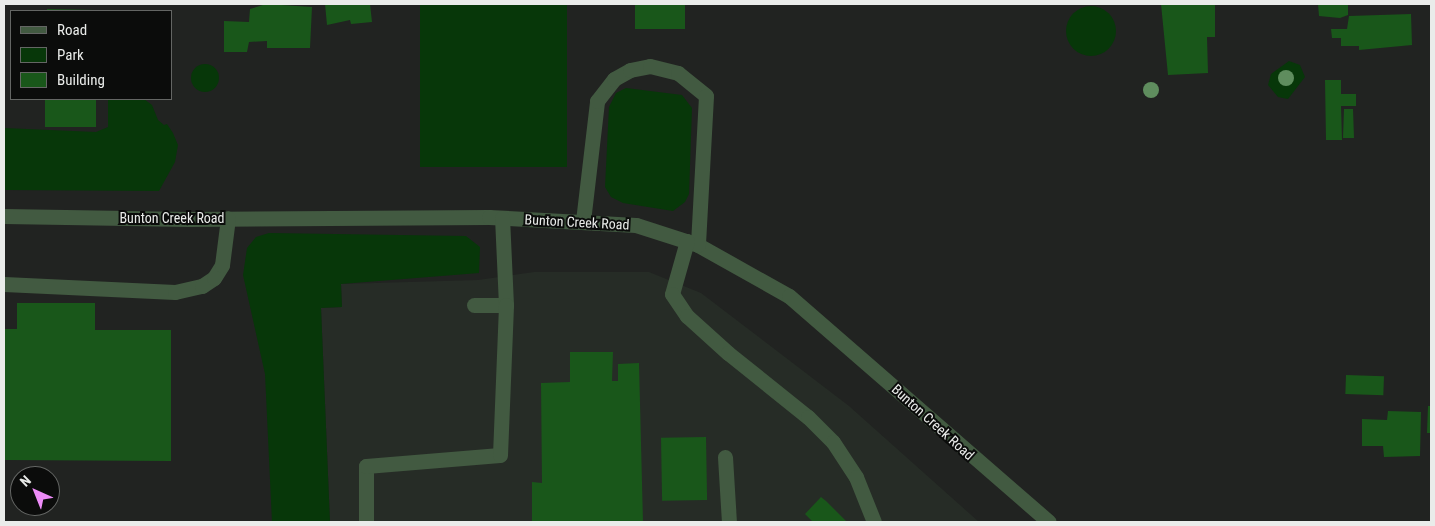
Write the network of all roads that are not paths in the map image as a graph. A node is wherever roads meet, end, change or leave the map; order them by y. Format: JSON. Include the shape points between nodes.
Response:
{"nodes":[{"id":1,"x":4,"y":216,"type":"edge"},
{"id":2,"x":228,"y":218,"type":"junction"},
{"id":3,"x":502,"y":218,"type":"junction"},
{"id":4,"x":582,"y":221,"type":"junction"},
{"id":5,"x":692,"y":243,"type":"junction"},
{"id":6,"x":4,"y":284,"type":"edge"},
{"id":7,"x":506,"y":304,"type":"junction"},
{"id":8,"x":474,"y":305,"type":"dead end"},
{"id":9,"x":725,"y":457,"type":"dead end"},
{"id":10,"x":366,"y":522,"type":"edge"},
{"id":11,"x":729,"y":522,"type":"edge"},
{"id":12,"x":874,"y":522,"type":"edge"},
{"id":13,"x":1049,"y":522,"type":"edge"}],
"edges":[{"from":1,"to":2,"type":"street","name":"Bunton Creek Road"},
{"from":2,"to":3,"type":"street","name":"Bunton Creek Road"},
{"from":2,"to":6,"type":"street","via":[[222,265],[214,278],[202,286],[175,292]]},
{"from":3,"to":4,"type":"street","name":"Bunton Creek Road"},
{"from":3,"to":7,"type":"street"},
{"from":4,"to":5,"type":"street","name":"Bunton Creek Road","via":[[636,225]]},
{"from":4,"to":5,"type":"street","via":[[597,101],[614,79],[630,70],[650,66],[678,73],[706,96]]},
{"from":5,"to":12,"type":"street","via":[[672,294],[687,316],[808,417],[833,442],[856,476]]},
{"from":5,"to":13,"type":"street","name":"Bunton Creek Road","via":[[789,296]]},
{"from":7,"to":8,"type":"street"},
{"from":7,"to":10,"type":"street","via":[[500,455],[366,466]]},
{"from":9,"to":11,"type":"street"}]}
